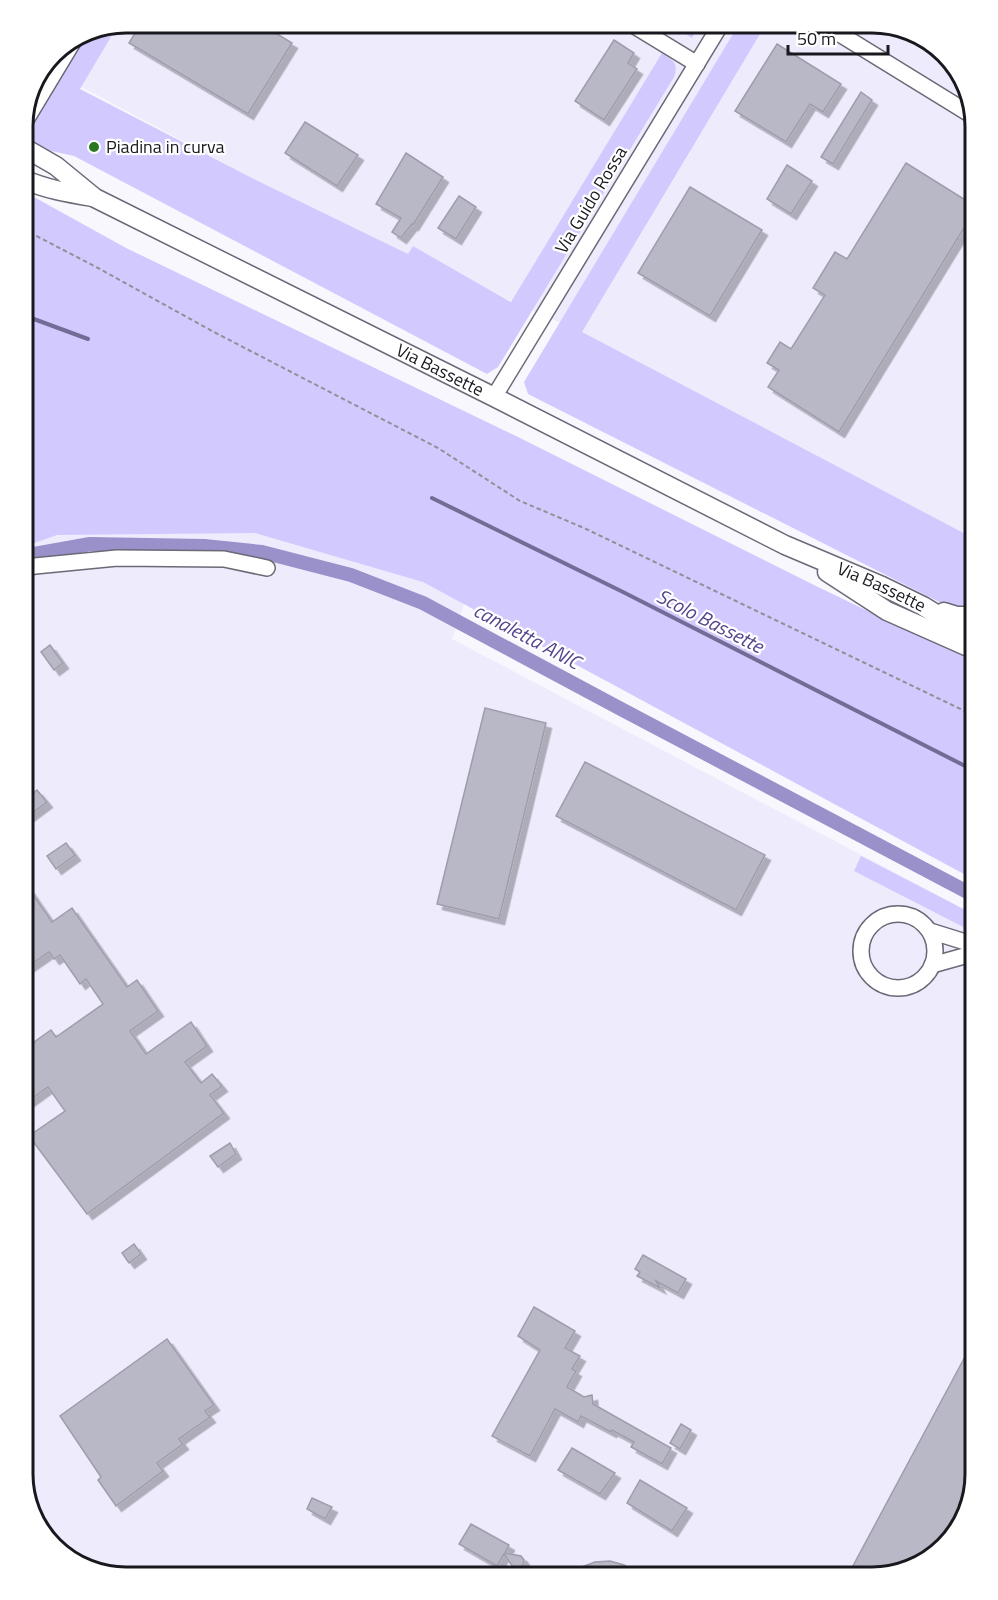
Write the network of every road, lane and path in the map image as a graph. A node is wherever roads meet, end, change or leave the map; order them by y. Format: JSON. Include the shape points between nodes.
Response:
{"nodes":[{"id":1,"x":646,"y":33,"type":"edge"},
{"id":2,"x":715,"y":33,"type":"edge"},
{"id":3,"x":838,"y":33,"type":"edge"},
{"id":4,"x":61,"y":59,"type":"edge"},
{"id":5,"x":697,"y":63,"type":"junction"},
{"id":6,"x":37,"y":98,"type":"edge"},
{"id":7,"x":963,"y":110,"type":"edge"},
{"id":8,"x":33,"y":153,"type":"edge"},
{"id":9,"x":33,"y":163,"type":"edge"},
{"id":10,"x":33,"y":172,"type":"edge"},
{"id":11,"x":33,"y":184,"type":"edge"},
{"id":12,"x":66,"y":184,"type":"junction"},
{"id":13,"x":33,"y":234,"type":"edge"},
{"id":14,"x":494,"y":397,"type":"junction"},
{"id":15,"x":785,"y":545,"type":"junction"},
{"id":16,"x":33,"y":566,"type":"edge"},
{"id":17,"x":267,"y":568,"type":"dead end"},
{"id":18,"x":847,"y":585,"type":"junction"},
{"id":19,"x":922,"y":606,"type":"junction"},
{"id":20,"x":965,"y":616,"type":"edge"},
{"id":21,"x":965,"y":628,"type":"edge"},
{"id":22,"x":965,"y":637,"type":"edge"},
{"id":23,"x":965,"y":646,"type":"edge"},
{"id":24,"x":965,"y":711,"type":"edge"},
{"id":25,"x":930,"y":931,"type":"junction"},
{"id":26,"x":965,"y":942,"type":"edge"},
{"id":27,"x":965,"y":956,"type":"edge"},
{"id":28,"x":932,"y":965,"type":"junction"}],
"edges":[{"from":1,"to":5,"type":"street"},
{"from":2,"to":5,"type":"street","name":"Via Guido Rossa"},
{"from":3,"to":7,"type":"street"},
{"from":4,"to":6,"type":"main road"},
{"from":5,"to":14,"type":"street","name":"Via Guido Rossa"},
{"from":8,"to":12,"type":"main road","name":"Via Bassette","via":[[56,166]]},
{"from":9,"to":12,"type":"main road","name":"Via Bassette"},
{"from":10,"to":12,"type":"main road","name":"Via Bassette"},
{"from":11,"to":12,"type":"main road","name":"Via Bassette"},
{"from":12,"to":14,"type":"main road","name":"Via Bassette"},
{"from":13,"to":24,"type":"path","via":[[438,448],[520,501]]},
{"from":14,"to":15,"type":"main road","name":"Via Bassette"},
{"from":15,"to":18,"type":"main road","name":"Via Bassette"},
{"from":15,"to":19,"type":"main road","name":"Via Bassette"},
{"from":16,"to":17,"type":"street","via":[[117,558],[224,559]]},
{"from":18,"to":22,"type":"main road","name":"Via Bassette"},
{"from":18,"to":23,"type":"main road","name":"Via Bassette","via":[[887,611]]},
{"from":19,"to":20,"type":"main road"},
{"from":19,"to":21,"type":"main road","name":"Via Bassette"},
{"from":25,"to":26,"type":"street"},
{"from":25,"to":28,"type":"street","via":[[935,954]]},
{"from":25,"to":28,"type":"street","via":[[912,916],[888,915],[868,929],[861,954],[871,977],[893,988],[917,983]]},
{"from":27,"to":28,"type":"street"}]}
